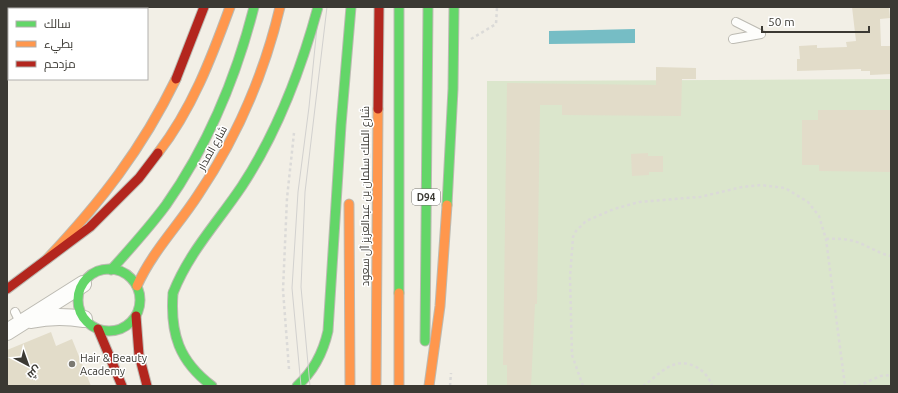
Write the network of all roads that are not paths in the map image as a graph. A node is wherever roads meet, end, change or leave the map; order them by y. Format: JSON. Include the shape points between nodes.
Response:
{"nodes":[{"id":1,"x":204,"y":7,"type":"edge"},
{"id":2,"x":230,"y":7,"type":"edge"},
{"id":3,"x":254,"y":7,"type":"edge"},
{"id":4,"x":280,"y":7,"type":"edge"},
{"id":5,"x":318,"y":7,"type":"edge"},
{"id":6,"x":351,"y":7,"type":"edge"},
{"id":7,"x":379,"y":7,"type":"edge"},
{"id":8,"x":399,"y":7,"type":"edge"},
{"id":9,"x":428,"y":7,"type":"edge"},
{"id":10,"x":454,"y":7,"type":"edge"},
{"id":11,"x":736,"y":22,"type":"dead end"},
{"id":12,"x":733,"y":39,"type":"dead end"},
{"id":13,"x":348,"y":59,"type":"junction"},
{"id":14,"x":349,"y":161,"type":"dead end"},
{"id":15,"x":349,"y":192,"type":"dead end"},
{"id":16,"x":46,"y":259,"type":"junction"},
{"id":17,"x":112,"y":270,"type":"junction"},
{"id":18,"x":83,"y":284,"type":"junction"},
{"id":19,"x":137,"y":286,"type":"junction"},
{"id":20,"x":7,"y":289,"type":"edge"},
{"id":21,"x":136,"y":316,"type":"junction"},
{"id":22,"x":21,"y":319,"type":"junction"},
{"id":23,"x":84,"y":319,"type":"junction"},
{"id":24,"x":98,"y":329,"type":"junction"},
{"id":25,"x":7,"y":332,"type":"edge"},
{"id":26,"x":122,"y":386,"type":"edge"},
{"id":27,"x":148,"y":386,"type":"edge"},
{"id":28,"x":212,"y":386,"type":"edge"},
{"id":29,"x":297,"y":386,"type":"edge"},
{"id":30,"x":350,"y":386,"type":"edge"},
{"id":31,"x":376,"y":386,"type":"edge"},
{"id":32,"x":399,"y":386,"type":"edge"},
{"id":33,"x":428,"y":386,"type":"edge"}],
"edges":[{"from":1,"to":16,"type":"main road","via":[[175,82],[155,122],[132,159],[78,228]]},
{"from":2,"to":16,"type":"main road","via":[[198,88],[165,144],[139,178],[109,209],[90,227]]},
{"from":3,"to":17,"type":"main road","name":"شارع المدار","via":[[238,63],[187,172],[164,207]]},
{"from":4,"to":19,"type":"main road","name":"شارع المدار","via":[[265,60],[233,137],[189,207],[153,254]]},
{"from":5,"to":28,"type":"main road","bridge":true,"via":[[297,78],[280,121],[243,186],[185,263],[173,293],[171,323],[180,352],[188,365]]},
{"from":6,"to":13,"type":"main road"},
{"from":7,"to":31,"type":"main road","name":"شارع الملك سلمان بن عبدالعزيز آل سعود"},
{"from":8,"to":32,"type":"main road"},
{"from":9,"to":33,"type":"main road","number":"D94","via":[[424,335]]},
{"from":10,"to":33,"type":"main road","via":[[455,48],[444,271]]},
{"from":11,"to":12,"type":"lane","via":[[761,34]]},
{"from":13,"to":14,"type":"main road"},
{"from":13,"to":29,"type":"main road","via":[[341,125],[328,331],[321,357]]},
{"from":15,"to":30,"type":"main road"},
{"from":16,"to":20,"type":"main road"},
{"from":17,"to":18,"type":"main road","via":[[96,273]]},
{"from":17,"to":19,"type":"main road","via":[[122,272]]},
{"from":18,"to":22,"type":"street"},
{"from":18,"to":23,"type":"main road","via":[[78,301]]},
{"from":19,"to":21,"type":"main road","via":[[140,301]]},
{"from":21,"to":24,"type":"main road","via":[[131,323],[116,331]]},
{"from":21,"to":27,"type":"main road","via":[[139,355]]},
{"from":22,"to":23,"type":"street","via":[[53,316]]},
{"from":22,"to":25,"type":"street"},
{"from":23,"to":24,"type":"main road"},
{"from":24,"to":26,"type":"main road"}]}
